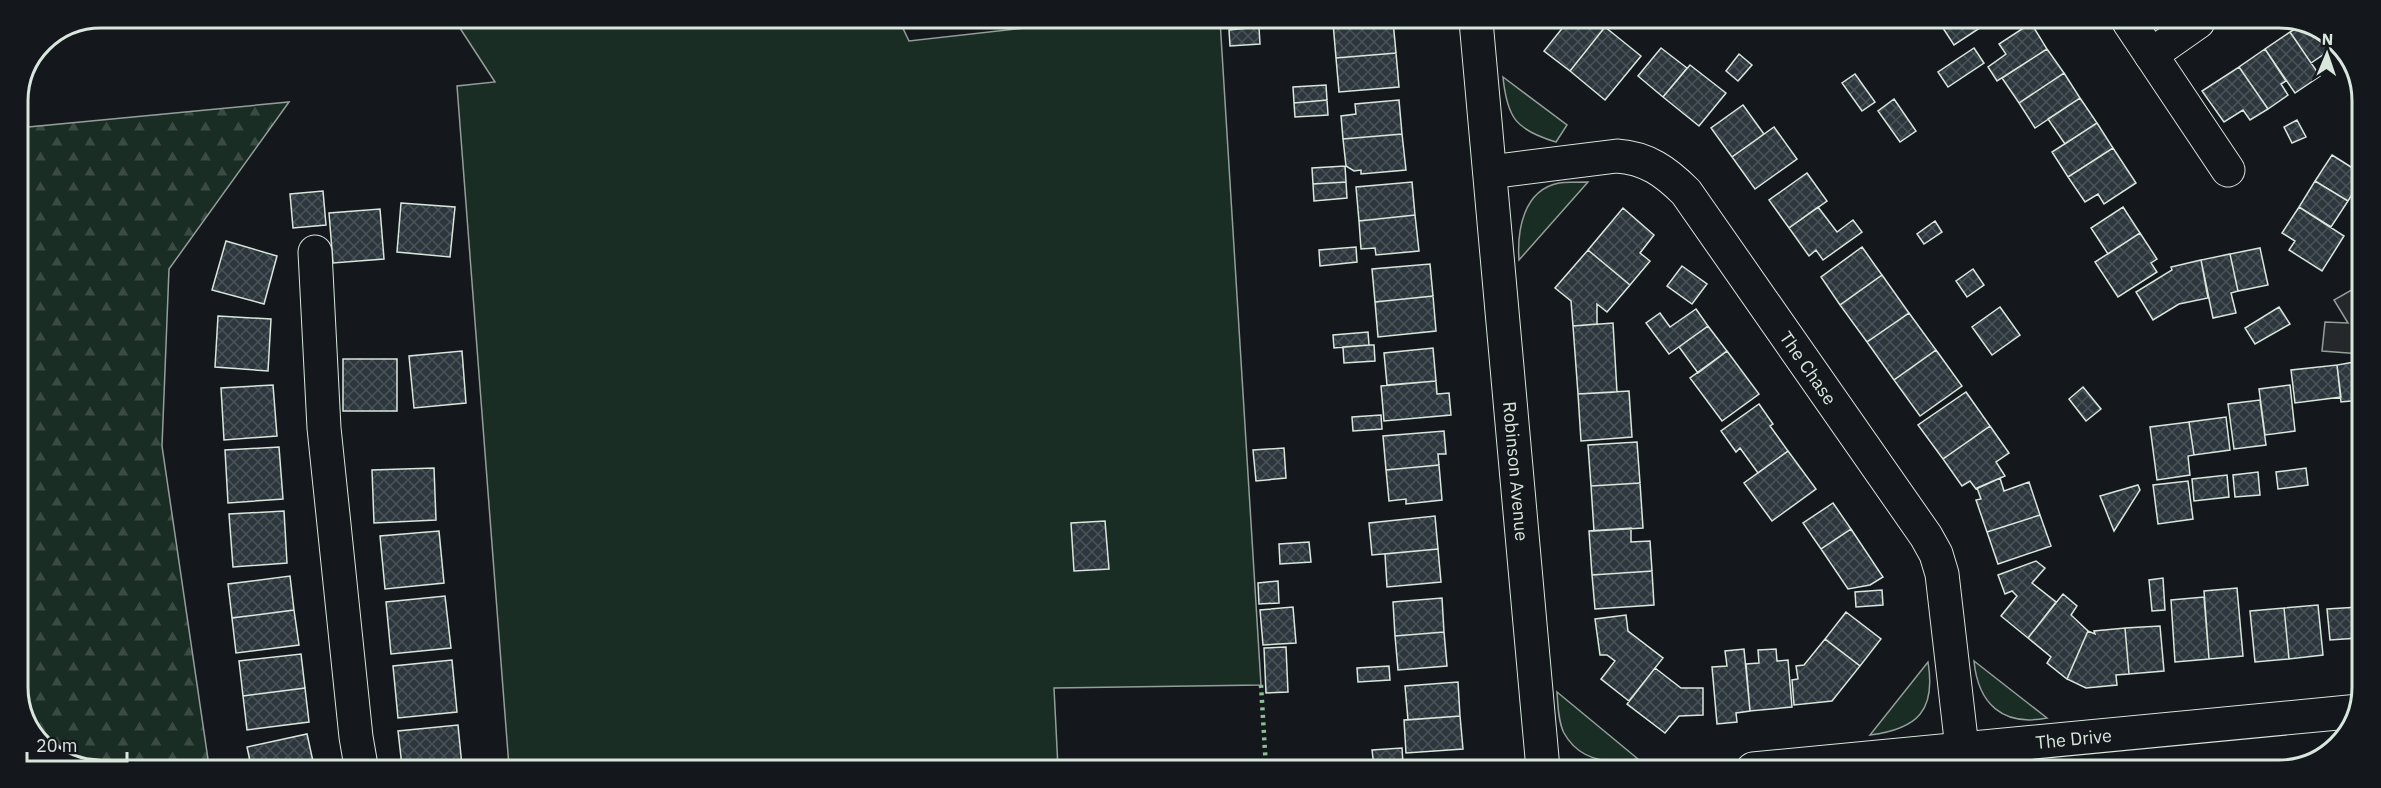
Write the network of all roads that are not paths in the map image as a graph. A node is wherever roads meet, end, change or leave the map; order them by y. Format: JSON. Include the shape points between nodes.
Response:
{"nodes":[{"id":1,"x":1477,"y":28,"type":"edge"},
{"id":2,"x":2133,"y":28,"type":"edge"},
{"id":3,"x":2189,"y":28,"type":"edge"},
{"id":4,"x":2151,"y":55,"type":"junction"},
{"id":5,"x":2228,"y":170,"type":"dead end"},
{"id":6,"x":1490,"y":172,"type":"junction"},
{"id":7,"x":315,"y":252,"type":"dead end"},
{"id":8,"x":2347,"y":712,"type":"edge"},
{"id":9,"x":1962,"y":748,"type":"junction"},
{"id":10,"x":360,"y":760,"type":"edge"},
{"id":11,"x":1542,"y":760,"type":"edge"},
{"id":12,"x":1843,"y":760,"type":"edge"}],
"edges":[{"from":1,"to":6,"type":"street","name":"Robinson Avenue"},
{"from":2,"to":4,"type":"street"},
{"from":3,"to":4,"type":"street"},
{"from":4,"to":5,"type":"street"},
{"from":6,"to":9,"type":"street","name":"The Chase","via":[[1634,157],[1667,173],[1686,192],[1936,554],[1942,574]]},
{"from":6,"to":11,"type":"street","name":"Robinson Avenue"},
{"from":7,"to":10,"type":"street","via":[[324,428]]},
{"from":8,"to":9,"type":"street","name":"The Drive"},
{"from":9,"to":12,"type":"street","name":"The Drive"}]}
